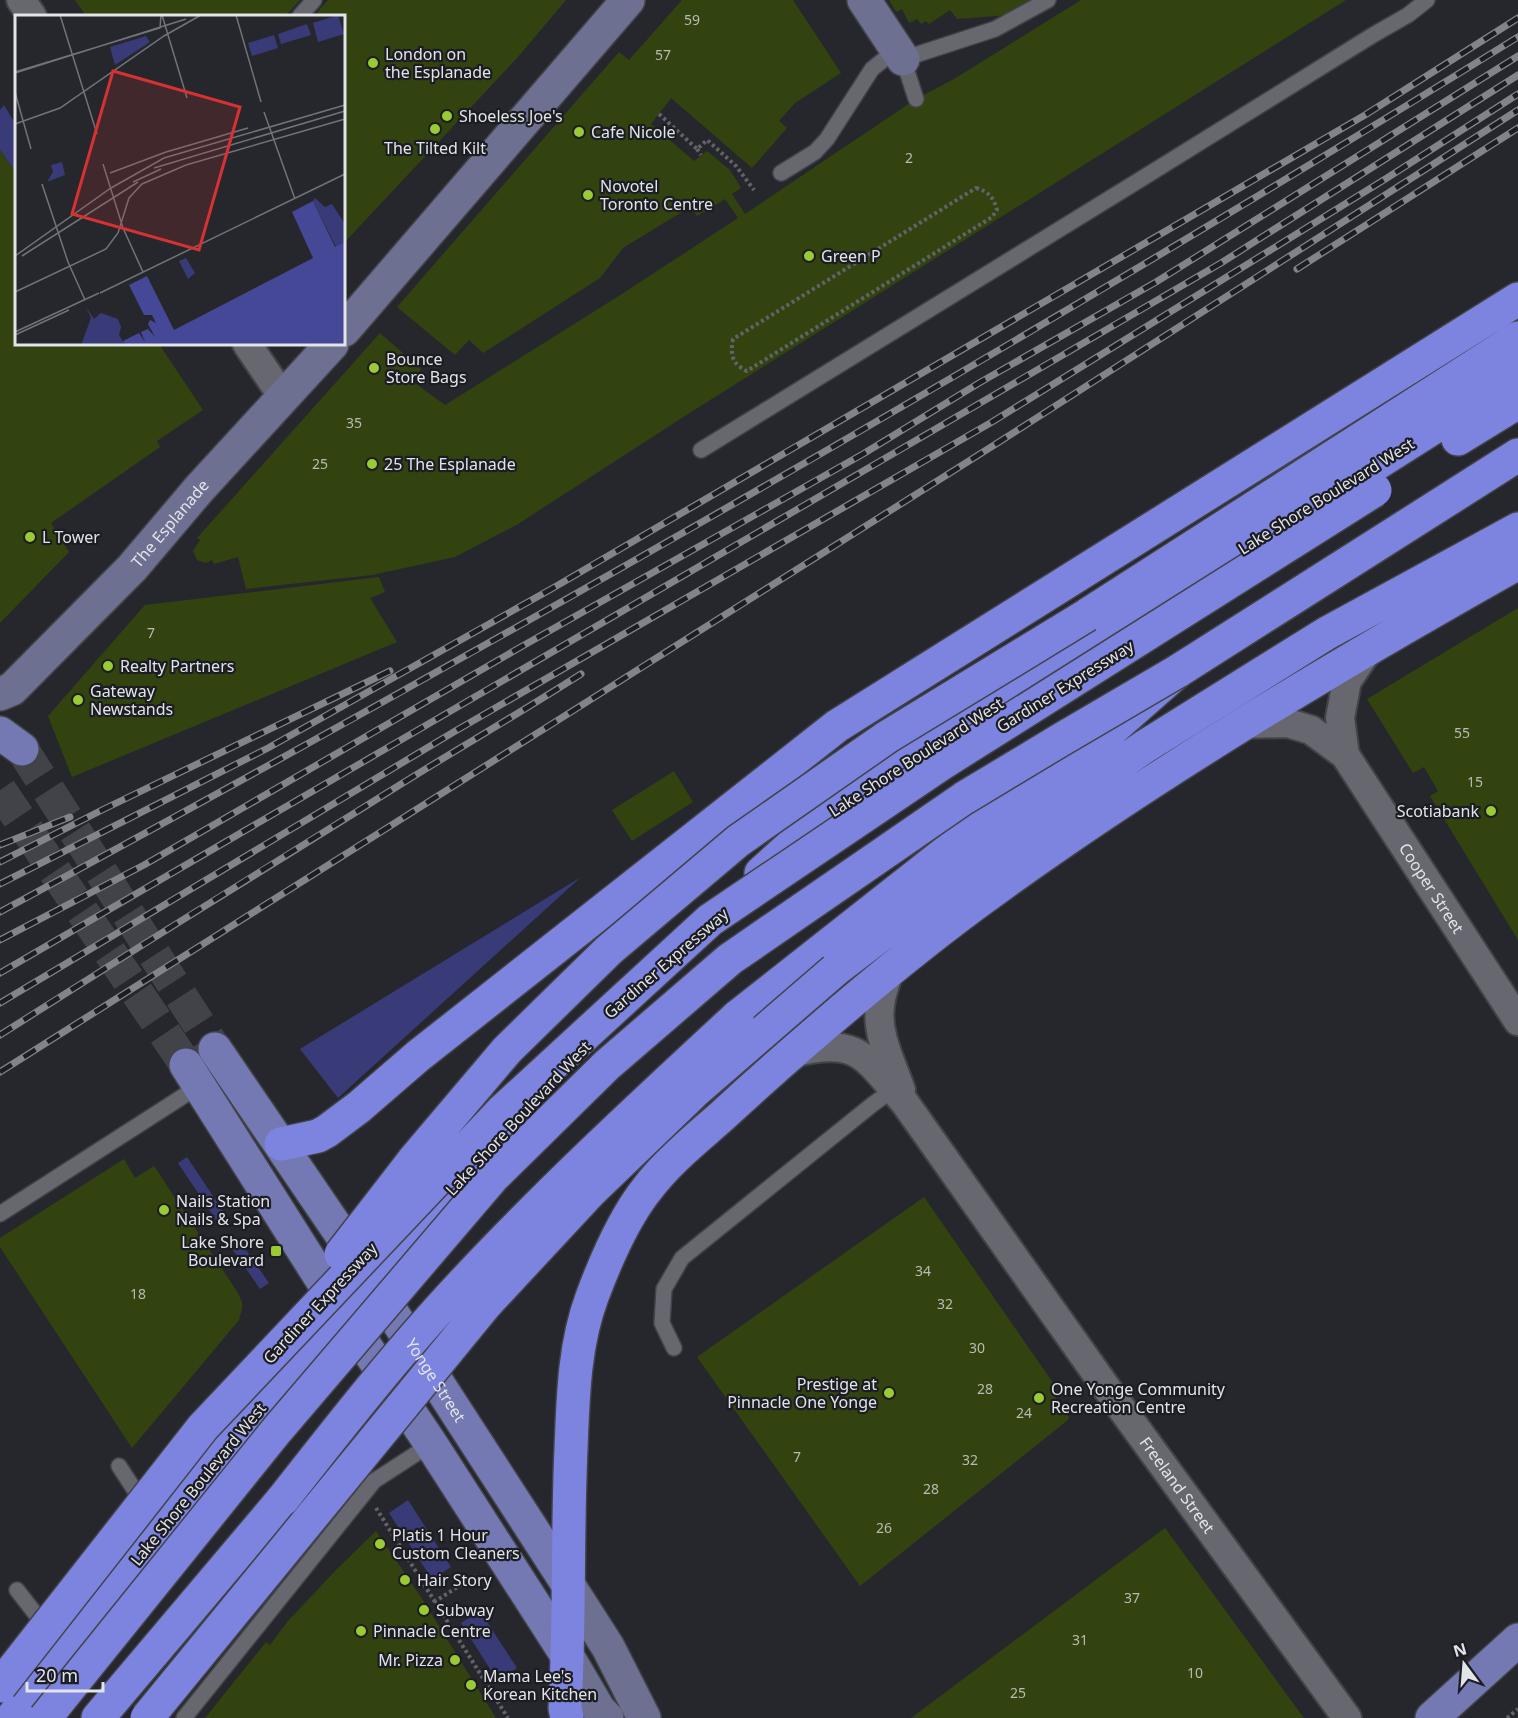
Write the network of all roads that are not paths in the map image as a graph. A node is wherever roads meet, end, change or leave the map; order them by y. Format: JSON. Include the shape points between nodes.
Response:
{"nodes":[{"id":1,"x":21,"y":0,"type":"edge"},
{"id":2,"x":314,"y":0,"type":"edge"},
{"id":3,"x":628,"y":0,"type":"edge"},
{"id":4,"x":864,"y":0,"type":"edge"},
{"id":5,"x":1048,"y":0,"type":"edge"},
{"id":6,"x":1427,"y":0,"type":"edge"},
{"id":7,"x":31,"y":15,"type":"edge"},
{"id":8,"x":301,"y":15,"type":"edge"},
{"id":9,"x":900,"y":54,"type":"junction"},
{"id":10,"x":916,"y":99,"type":"dead end"},
{"id":11,"x":781,"y":173,"type":"dead end"},
{"id":12,"x":1518,"y":299,"type":"edge"},
{"id":13,"x":345,"y":329,"type":"edge"},
{"id":14,"x":1518,"y":338,"type":"edge"},
{"id":15,"x":248,"y":345,"type":"edge"},
{"id":16,"x":331,"y":345,"type":"edge"},
{"id":17,"x":1518,"y":374,"type":"edge"},
{"id":18,"x":282,"y":397,"type":"junction"},
{"id":19,"x":1518,"y":402,"type":"edge"},
{"id":20,"x":700,"y":450,"type":"dead end"},
{"id":21,"x":1518,"y":455,"type":"edge"},
{"id":22,"x":1518,"y":529,"type":"edge"},
{"id":23,"x":1124,"y":545,"type":"junction"},
{"id":24,"x":1518,"y":563,"type":"edge"},
{"id":25,"x":1368,"y":650,"type":"junction"},
{"id":26,"x":1178,"y":671,"type":"junction"},
{"id":27,"x":0,"y":694,"type":"edge"},
{"id":28,"x":1243,"y":724,"type":"junction"},
{"id":29,"x":1345,"y":755,"type":"junction"},
{"id":30,"x":833,"y":808,"type":"junction"},
{"id":31,"x":890,"y":969,"type":"junction"},
{"id":32,"x":1518,"y":1021,"type":"edge"},
{"id":33,"x":215,"y":1049,"type":"tunnel mouth"},
{"id":34,"x":793,"y":1053,"type":"junction"},
{"id":35,"x":192,"y":1076,"type":"joint"},
{"id":36,"x":899,"y":1096,"type":"junction"},
{"id":37,"x":280,"y":1144,"type":"junction"},
{"id":38,"x":0,"y":1214,"type":"edge"},
{"id":39,"x":369,"y":1278,"type":"junction"},
{"id":40,"x":341,"y":1310,"type":"junction"},
{"id":41,"x":674,"y":1348,"type":"dead end"},
{"id":42,"x":203,"y":1427,"type":"junction"},
{"id":43,"x":431,"y":1444,"type":"junction"},
{"id":44,"x":118,"y":1466,"type":"dead end"},
{"id":45,"x":160,"y":1529,"type":"junction"},
{"id":46,"x":567,"y":1583,"type":"junction"},
{"id":47,"x":17,"y":1590,"type":"dead end"},
{"id":48,"x":1518,"y":1640,"type":"edge"},
{"id":49,"x":64,"y":1652,"type":"junction"},
{"id":50,"x":566,"y":1654,"type":"junction"},
{"id":51,"x":0,"y":1686,"type":"edge"},
{"id":52,"x":12,"y":1718,"type":"edge"},
{"id":53,"x":45,"y":1718,"type":"edge"},
{"id":54,"x":98,"y":1718,"type":"edge"},
{"id":55,"x":147,"y":1718,"type":"edge"},
{"id":56,"x":184,"y":1718,"type":"edge"},
{"id":57,"x":567,"y":1718,"type":"edge"},
{"id":58,"x":607,"y":1718,"type":"edge"},
{"id":59,"x":644,"y":1718,"type":"edge"},
{"id":60,"x":1347,"y":1718,"type":"edge"},
{"id":61,"x":1432,"y":1718,"type":"edge"}],
"edges":[{"from":1,"to":7,"type":"street"},
{"from":2,"to":8,"type":"lane"},
{"from":3,"to":13,"type":"street"},
{"from":4,"to":9,"type":"street"},
{"from":5,"to":9,"type":"lane","via":[[995,29]]},
{"from":6,"to":20,"type":"lane","via":[[1146,178]]},
{"from":9,"to":10,"type":"lane"},
{"from":9,"to":11,"type":"lane","via":[[872,69],[815,152]]},
{"from":12,"to":23,"type":"highway"},
{"from":14,"to":42,"type":"highway","bridge":true,"via":[[1087,615],[887,737],[738,841],[609,950],[507,1050],[413,1161]]},
{"from":15,"to":18,"type":"street"},
{"from":16,"to":18,"type":"street","name":"The Esplanade"},
{"from":17,"to":30,"type":"highway","name":"Lake Shore Boulevard West"},
{"from":18,"to":27,"type":"street","name":"The Esplanade","via":[[132,568],[12,689]]},
{"from":19,"to":42,"type":"highway","name":"Gardiner Expressway","bridge":true,"via":[[951,758],[710,920],[501,1112]]},
{"from":21,"to":26,"type":"highway"},
{"from":22,"to":55,"type":"highway","bridge":true,"via":[[1327,633],[1144,747],[961,873],[835,970],[694,1092],[591,1191],[485,1305]]},
{"from":23,"to":30,"type":"highway","via":[[996,652]]},
{"from":23,"to":37,"type":"highway","via":[[837,726],[418,1056],[359,1107],[318,1136]]},
{"from":24,"to":25,"type":"highway"},
{"from":25,"to":28,"type":"highway"},
{"from":25,"to":29,"type":"street","name":"Cooper Street","via":[[1347,681],[1341,718]]},
{"from":26,"to":53,"type":"highway","bridge":true,"via":[[964,798],[740,952],[607,1065],[493,1177],[277,1430]]},
{"from":26,"to":54,"type":"highway","bridge":true,"via":[[1077,760],[968,835],[737,1017],[595,1148],[463,1283]]},
{"from":28,"to":29,"type":"street","name":"Cooper Street","via":[[1288,723],[1311,730]]},
{"from":28,"to":31,"type":"highway","via":[[998,887]]},
{"from":29,"to":32,"type":"street","name":"Cooper Street"},
{"from":30,"to":39,"type":"highway","name":"Lake Shore Boulevard West","via":[[707,922]]},
{"from":31,"to":34,"type":"highway"},
{"from":31,"to":36,"type":"street","name":"Freeland Street","via":[[879,1007]]},
{"from":33,"to":37,"type":"main road","name":"Yonge Street"},
{"from":34,"to":36,"type":"street","name":"Freeland Street","via":[[818,1046],[846,1048],[870,1062]]},
{"from":34,"to":46,"type":"highway","via":[[675,1157],[645,1190],[591,1299],[572,1403]]},
{"from":35,"to":38,"type":"lane"},
{"from":35,"to":40,"type":"main road"},
{"from":36,"to":41,"type":"lane","via":[[873,1104],[682,1258],[664,1288],[662,1323]]},
{"from":36,"to":60,"type":"street","name":"Freeland Street"},
{"from":37,"to":39,"type":"main road","name":"Yonge Street"},
{"from":39,"to":40,"type":"highway","name":"Lake Shore Boulevard West"},
{"from":39,"to":46,"type":"main road","name":"Yonge Street"},
{"from":40,"to":43,"type":"main road"},
{"from":40,"to":45,"type":"highway","name":"Lake Shore Boulevard West"},
{"from":42,"to":51,"type":"highway","name":"Gardiner Expressway","bridge":true},
{"from":43,"to":50,"type":"main road"},
{"from":43,"to":56,"type":"lane","via":[[374,1481]]},
{"from":44,"to":45,"type":"lane"},
{"from":45,"to":49,"type":"highway","name":"Lake Shore Boulevard West"},
{"from":46,"to":50,"type":"highway"},
{"from":46,"to":59,"type":"street","name":"Yonge Street","via":[[608,1647]]},
{"from":47,"to":49,"type":"lane"},
{"from":48,"to":61,"type":"main road"},
{"from":49,"to":52,"type":"highway","name":"Lake Shore Boulevard West"},
{"from":50,"to":57,"type":"highway"},
{"from":50,"to":58,"type":"street"}]}
